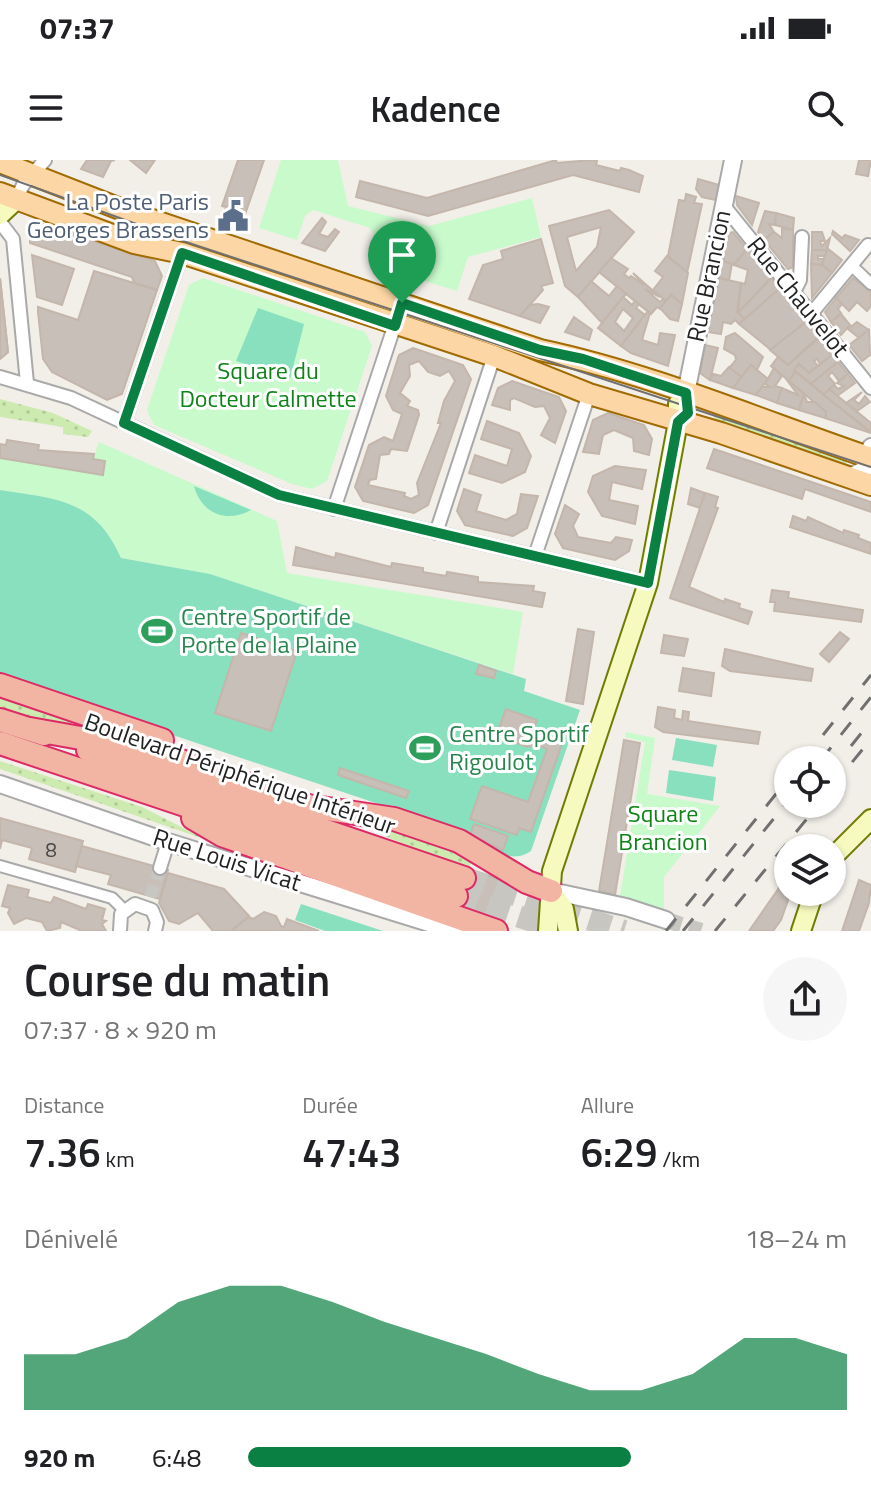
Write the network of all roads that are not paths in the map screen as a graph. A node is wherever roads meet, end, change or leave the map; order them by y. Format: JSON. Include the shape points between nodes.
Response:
{"nodes":[{"id":1,"x":733,"y":160,"type":"edge"},
{"id":2,"x":15,"y":173,"type":"edge"},
{"id":3,"x":725,"y":199,"type":"junction"},
{"id":4,"x":0,"y":215,"type":"edge"},
{"id":5,"x":0,"y":222,"type":"edge"},
{"id":6,"x":802,"y":237,"type":"dead end"},
{"id":7,"x":868,"y":245,"type":"dead end"},
{"id":8,"x":182,"y":253,"type":"junction"},
{"id":9,"x":852,"y":266,"type":"junction"},
{"id":10,"x":871,"y":284,"type":"edge"},
{"id":11,"x":794,"y":292,"type":"junction"},
{"id":12,"x":402,"y":303,"type":"junction"},
{"id":13,"x":811,"y":314,"type":"junction"},
{"id":14,"x":395,"y":326,"type":"junction"},
{"id":15,"x":494,"y":356,"type":"junction"},
{"id":16,"x":0,"y":377,"type":"edge"},
{"id":17,"x":27,"y":383,"type":"junction"},
{"id":18,"x":871,"y":388,"type":"edge"},
{"id":19,"x":686,"y":393,"type":"junction"},
{"id":20,"x":589,"y":394,"type":"junction"},
{"id":21,"x":678,"y":422,"type":"junction"},
{"id":22,"x":124,"y":423,"type":"junction"},
{"id":23,"x":870,"y":454,"type":"edge"},
{"id":24,"x":848,"y":478,"type":"junction"},
{"id":25,"x":871,"y":485,"type":"edge"},
{"id":26,"x":334,"y":509,"type":"junction"},
{"id":27,"x":436,"y":533,"type":"junction"},
{"id":28,"x":535,"y":556,"type":"junction"},
{"id":29,"x":648,"y":583,"type":"junction"},
{"id":30,"x":0,"y":685,"type":"edge"},
{"id":31,"x":0,"y":720,"type":"edge"},
{"id":32,"x":30,"y":729,"type":"junction"},
{"id":33,"x":3,"y":745,"type":"edge"},
{"id":34,"x":0,"y":784,"type":"edge"},
{"id":35,"x":158,"y":796,"type":"junction"},
{"id":36,"x":332,"y":803,"type":"dead end"},
{"id":37,"x":871,"y":819,"type":"edge"},
{"id":38,"x":357,"y":821,"type":"dead end"},
{"id":39,"x":168,"y":842,"type":"junction"},
{"id":40,"x":846,"y":844,"type":"edge"},
{"id":41,"x":414,"y":861,"type":"junction"},
{"id":42,"x":0,"y":866,"type":"edge"},
{"id":43,"x":160,"y":868,"type":"tunnel mouth"},
{"id":44,"x":551,"y":891,"type":"junction"},
{"id":45,"x":809,"y":906,"type":"edge"},
{"id":46,"x":124,"y":910,"type":"junction"},
{"id":47,"x":666,"y":920,"type":"tunnel mouth"},
{"id":48,"x":120,"y":931,"type":"edge"},
{"id":49,"x":155,"y":931,"type":"edge"},
{"id":50,"x":455,"y":931,"type":"edge"},
{"id":51,"x":496,"y":931,"type":"edge"},
{"id":52,"x":548,"y":931,"type":"edge"},
{"id":53,"x":568,"y":931,"type":"edge"},
{"id":54,"x":801,"y":931,"type":"edge"}],
"edges":[{"from":1,"to":3,"type":"street","name":"Rue Brancion"},
{"from":2,"to":4,"type":"main road"},
{"from":2,"to":8,"type":"main road","via":[[134,243]]},
{"from":2,"to":12,"type":"main road"},
{"from":3,"to":11,"type":"street","name":"Rue Chauvelot"},
{"from":3,"to":19,"type":"street","name":"Rue Brancion"},
{"from":5,"to":17,"type":"street","via":[[13,239]]},
{"from":6,"to":11,"type":"street","via":[[800,280]]},
{"from":7,"to":9,"type":"street"},
{"from":8,"to":14,"type":"main road"},
{"from":8,"to":22,"type":"street"},
{"from":9,"to":10,"type":"street"},
{"from":9,"to":13,"type":"street"},
{"from":11,"to":13,"type":"street","name":"Rue Chauvelot"},
{"from":12,"to":14,"type":"street"},
{"from":12,"to":19,"type":"main road"},
{"from":13,"to":18,"type":"street","name":"Rue Chauvelot"},
{"from":14,"to":15,"type":"main road"},
{"from":14,"to":26,"type":"street"},
{"from":15,"to":20,"type":"main road"},
{"from":15,"to":27,"type":"street"},
{"from":16,"to":17,"type":"street"},
{"from":17,"to":22,"type":"street"},
{"from":19,"to":21,"type":"main road","via":[[678,404]]},
{"from":19,"to":23,"type":"main road"},
{"from":20,"to":21,"type":"main road"},
{"from":20,"to":28,"type":"street"},
{"from":21,"to":24,"type":"main road"},
{"from":21,"to":29,"type":"main road"},
{"from":22,"to":26,"type":"street","via":[[279,495]]},
{"from":23,"to":24,"type":"street","via":[[864,470]]},
{"from":24,"to":25,"type":"main road"},
{"from":26,"to":27,"type":"street"},
{"from":27,"to":28,"type":"street"},
{"from":28,"to":29,"type":"street"},
{"from":29,"to":44,"type":"main road","via":[[555,863]]},
{"from":30,"to":36,"type":"highway","via":[[305,789]]},
{"from":31,"to":32,"type":"highway","name":"Boulevard Périphérique Intérieur"},
{"from":32,"to":41,"type":"highway","name":"Boulevard Périphérique Intérieur"},
{"from":32,"to":44,"type":"highway","via":[[153,751],[308,806],[394,819],[459,841]]},
{"from":33,"to":35,"type":"highway"},
{"from":34,"to":39,"type":"street","name":"Rue Louis Vicat"},
{"from":35,"to":41,"type":"highway","name":"Boulevard Périphérique Intérieur","via":[[460,887]]},
{"from":35,"to":51,"type":"highway","via":[[222,835]]},
{"from":37,"to":40,"type":"main road"},
{"from":38,"to":41,"type":"highway"},
{"from":39,"to":43,"type":"street"},
{"from":39,"to":50,"type":"street","name":"Rue Louis Vicat"},
{"from":42,"to":46,"type":"street","via":[[112,898]]},
{"from":44,"to":47,"type":"street"},
{"from":44,"to":52,"type":"main road"},
{"from":44,"to":53,"type":"main road","via":[[564,909]]},
{"from":45,"to":54,"type":"main road"},
{"from":46,"to":48,"type":"street"},
{"from":46,"to":49,"type":"street","via":[[149,901]]}]}
